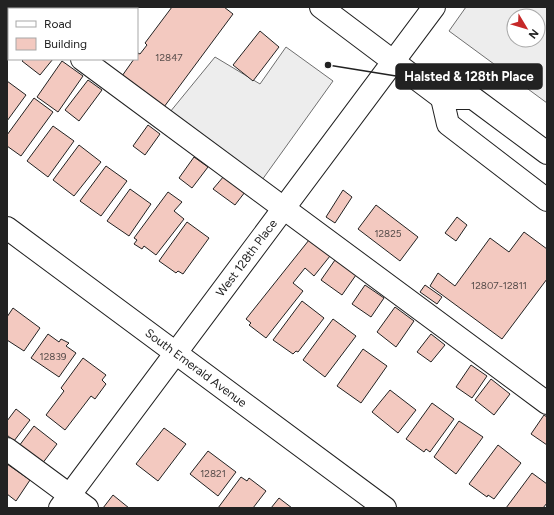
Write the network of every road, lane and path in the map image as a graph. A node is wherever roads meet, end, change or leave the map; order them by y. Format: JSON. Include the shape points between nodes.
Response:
{"nodes":[{"id":1,"x":321,"y":7,"type":"edge"},
{"id":2,"x":434,"y":7,"type":"edge"},
{"id":3,"x":83,"y":60,"type":"edge"},
{"id":4,"x":393,"y":61,"type":"junction"},
{"id":5,"x":442,"y":98,"type":"junction"},
{"id":6,"x":547,"y":153,"type":"edge"},
{"id":7,"x":547,"y":200,"type":"edge"},
{"id":8,"x":284,"y":208,"type":"junction"},
{"id":9,"x":7,"y":228,"type":"edge"},
{"id":10,"x":175,"y":353,"type":"junction"},
{"id":11,"x":547,"y":403,"type":"edge"},
{"id":12,"x":7,"y":449,"type":"edge"},
{"id":13,"x":65,"y":501,"type":"edge"},
{"id":14,"x":87,"y":508,"type":"edge"},
{"id":15,"x":385,"y":508,"type":"edge"}],
"edges":[{"from":1,"to":4,"type":"street"},
{"from":2,"to":4,"type":"street","name":"West 128th Place"},
{"from":3,"to":8,"type":"street"},
{"from":4,"to":5,"type":"street"},
{"from":4,"to":8,"type":"street","name":"West 128th Place"},
{"from":5,"to":6,"type":"street","via":[[473,98]]},
{"from":5,"to":7,"type":"street","via":[[448,124]]},
{"from":8,"to":10,"type":"street","name":"West 128th Place"},
{"from":8,"to":11,"type":"street"},
{"from":9,"to":10,"type":"street","name":"South Emerald Avenue"},
{"from":10,"to":13,"type":"street","name":"West 128th Place"},
{"from":10,"to":15,"type":"street","name":"South Emerald Avenue"},
{"from":12,"to":13,"type":"street"},
{"from":13,"to":14,"type":"street"}]}
